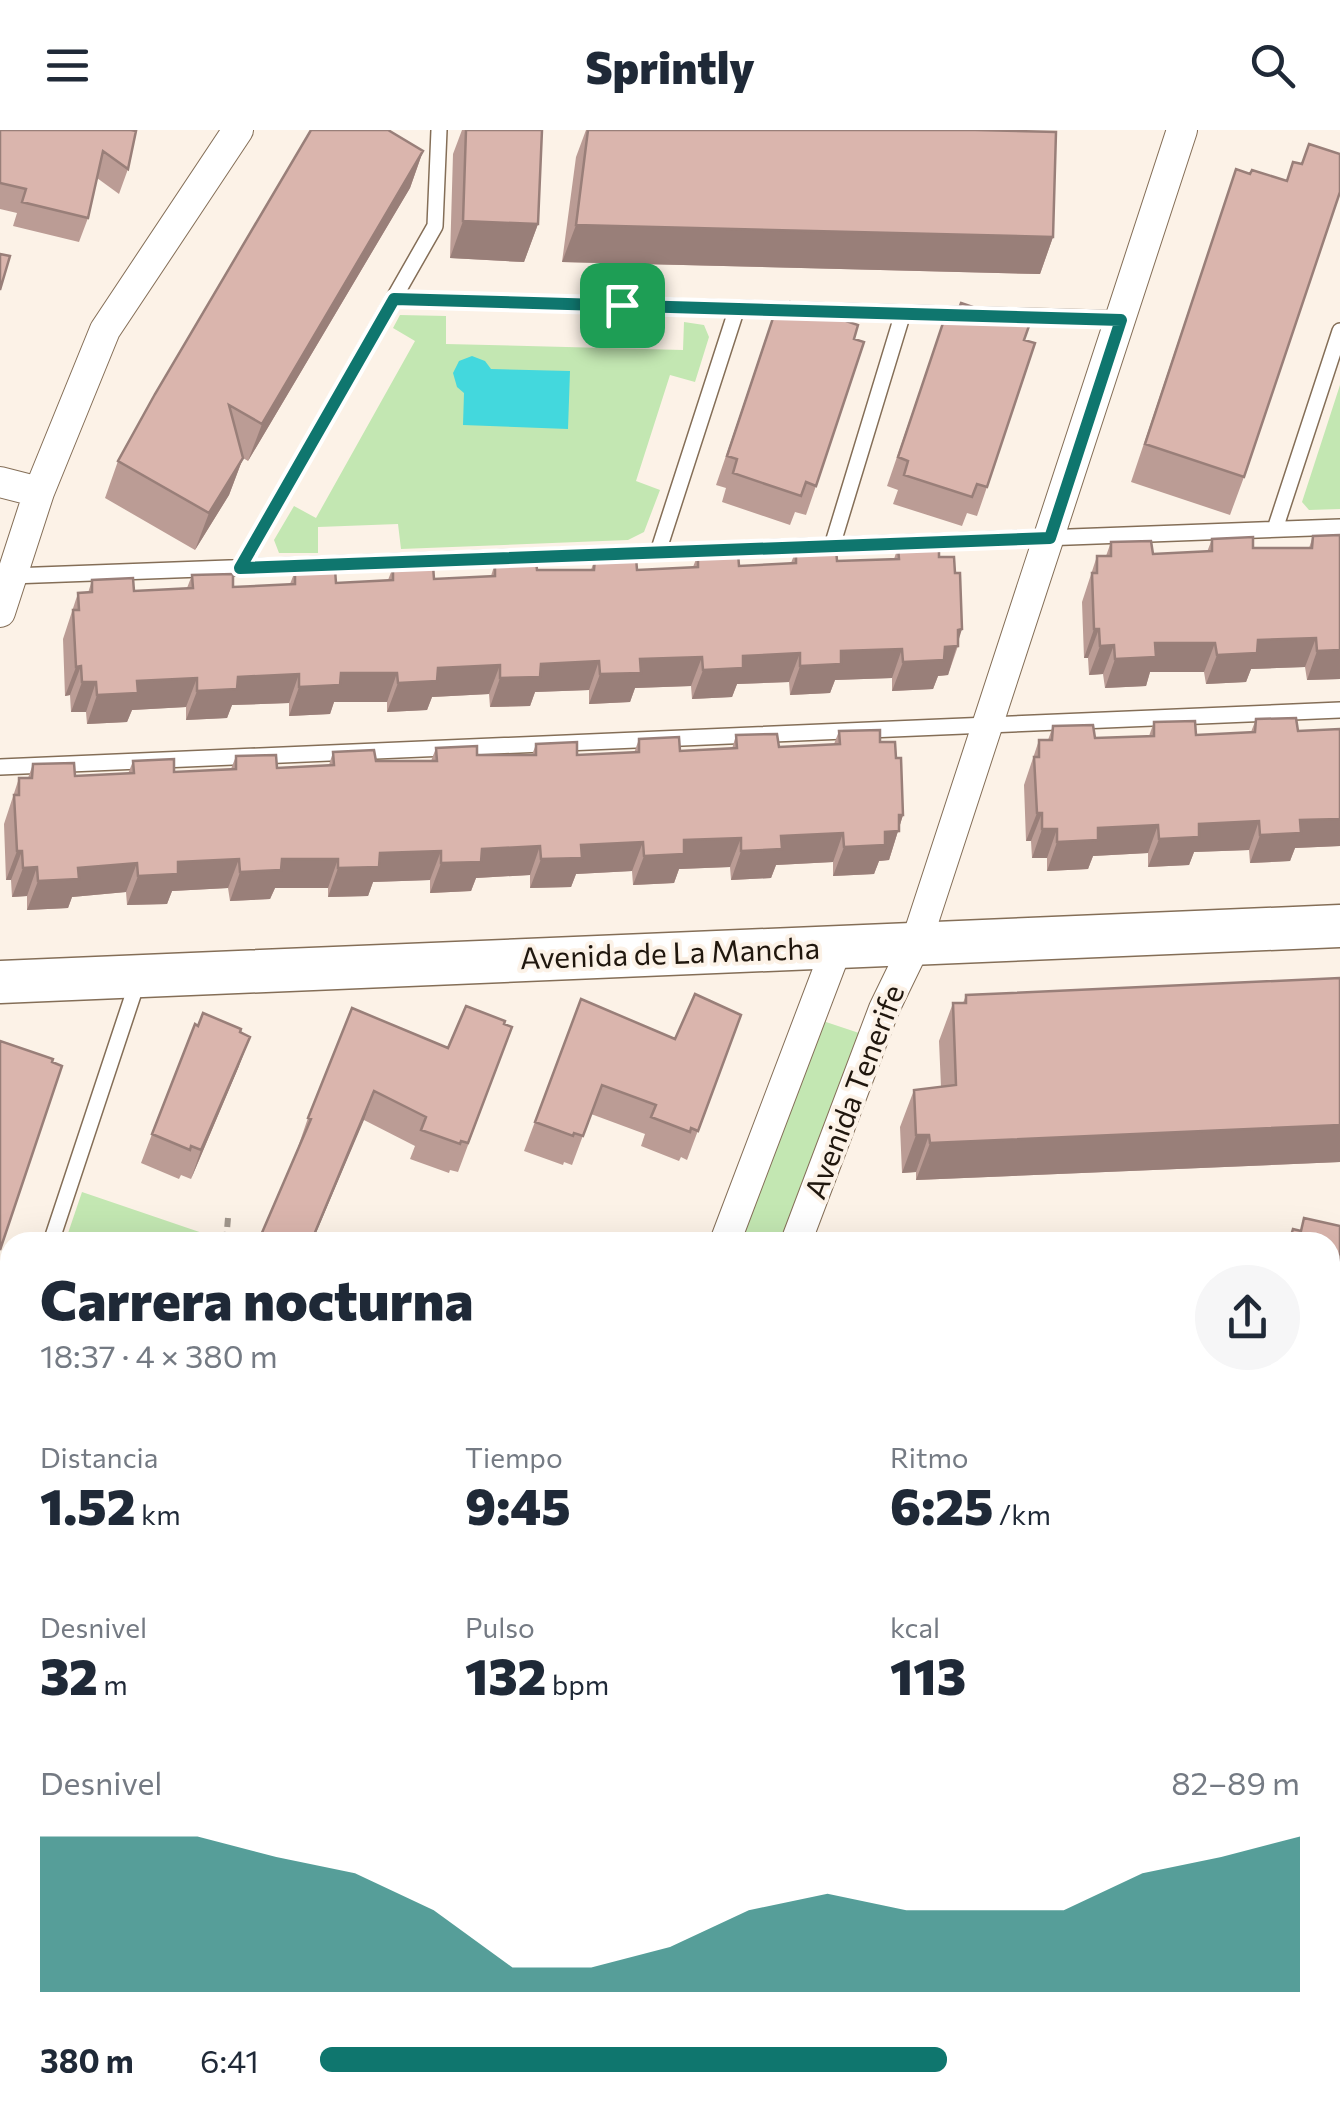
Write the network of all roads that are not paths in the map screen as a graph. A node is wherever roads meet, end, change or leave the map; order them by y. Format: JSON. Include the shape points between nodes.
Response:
{"nodes":[{"id":1,"x":238,"y":130,"type":"edge"},
{"id":2,"x":440,"y":130,"type":"edge"},
{"id":3,"x":1182,"y":130,"type":"edge"},
{"id":4,"x":394,"y":299,"type":"junction"},
{"id":5,"x":736,"y":308,"type":"junction"},
{"id":6,"x":903,"y":313,"type":"junction"},
{"id":7,"x":1121,"y":320,"type":"junction"},
{"id":8,"x":1340,"y":330,"type":"edge"},
{"id":9,"x":0,"y":482,"type":"edge"},
{"id":10,"x":38,"y":492,"type":"junction"},
{"id":11,"x":1340,"y":527,"type":"edge"},
{"id":12,"x":1275,"y":529,"type":"junction"},
{"id":13,"x":1050,"y":538,"type":"junction"},
{"id":14,"x":832,"y":546,"type":"junction"},
{"id":15,"x":658,"y":552,"type":"junction"},
{"id":16,"x":240,"y":568,"type":"junction"},
{"id":17,"x":12,"y":576,"type":"junction"},
{"id":18,"x":0,"y":612,"type":"edge"},
{"id":19,"x":1340,"y":710,"type":"edge"},
{"id":20,"x":990,"y":726,"type":"junction"},
{"id":21,"x":0,"y":767,"type":"edge"},
{"id":22,"x":1340,"y":926,"type":"edge"},
{"id":23,"x":916,"y":943,"type":"junction"},
{"id":24,"x":837,"y":947,"type":"junction"},
{"id":25,"x":139,"y":976,"type":"junction"},
{"id":26,"x":0,"y":982,"type":"edge"},
{"id":27,"x":54,"y":1232,"type":"edge"},
{"id":28,"x":729,"y":1232,"type":"edge"},
{"id":29,"x":800,"y":1232,"type":"edge"}],
"edges":[{"from":1,"to":10,"type":"street","via":[[118,307]]},
{"from":2,"to":4,"type":"lane","via":[[434,226]]},
{"from":3,"to":7,"type":"street","name":"Avenida Tenerife"},
{"from":4,"to":5,"type":"lane"},
{"from":4,"to":16,"type":"lane"},
{"from":5,"to":6,"type":"lane"},
{"from":5,"to":15,"type":"lane"},
{"from":6,"to":7,"type":"lane"},
{"from":6,"to":14,"type":"lane"},
{"from":7,"to":13,"type":"street","name":"Avenida Tenerife"},
{"from":8,"to":12,"type":"lane"},
{"from":9,"to":10,"type":"street"},
{"from":10,"to":17,"type":"street"},
{"from":11,"to":12,"type":"lane"},
{"from":12,"to":13,"type":"lane"},
{"from":13,"to":14,"type":"lane"},
{"from":13,"to":20,"type":"street","name":"Avenida Tenerife"},
{"from":14,"to":15,"type":"lane"},
{"from":15,"to":16,"type":"lane"},
{"from":16,"to":17,"type":"lane"},
{"from":17,"to":18,"type":"street"},
{"from":19,"to":20,"type":"lane"},
{"from":20,"to":21,"type":"lane"},
{"from":20,"to":23,"type":"street","name":"Avenida Tenerife"},
{"from":22,"to":23,"type":"main road","name":"Avenida de La Mancha"},
{"from":23,"to":24,"type":"main road","name":"Avenida de La Mancha"},
{"from":23,"to":29,"type":"street","name":"Avenida Tenerife","via":[[884,1009]]},
{"from":24,"to":25,"type":"main road","name":"Avenida de La Mancha"},
{"from":24,"to":28,"type":"street"},
{"from":25,"to":26,"type":"main road","name":"Avenida de La Mancha"},
{"from":25,"to":27,"type":"lane"}]}
